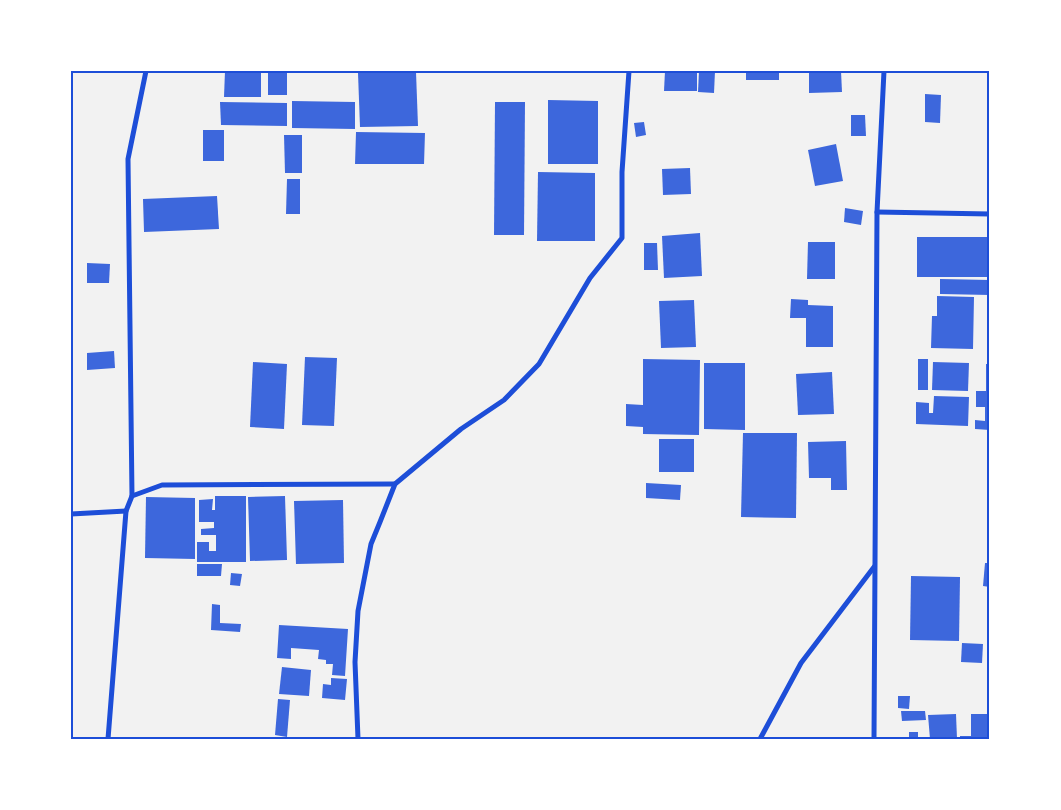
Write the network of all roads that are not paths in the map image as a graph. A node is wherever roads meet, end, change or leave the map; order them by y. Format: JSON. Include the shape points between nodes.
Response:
{"nodes":[{"id":1,"x":146,"y":71,"type":"edge"},
{"id":2,"x":628,"y":71,"type":"edge"},
{"id":3,"x":884,"y":71,"type":"edge"},
{"id":4,"x":877,"y":212,"type":"junction"},
{"id":5,"x":990,"y":214,"type":"edge"},
{"id":6,"x":395,"y":484,"type":"junction"},
{"id":7,"x":132,"y":496,"type":"junction"},
{"id":8,"x":126,"y":512,"type":"junction"},
{"id":9,"x":71,"y":514,"type":"edge"},
{"id":10,"x":875,"y":566,"type":"junction"},
{"id":11,"x":108,"y":739,"type":"edge"},
{"id":12,"x":358,"y":739,"type":"edge"},
{"id":13,"x":760,"y":739,"type":"edge"},
{"id":14,"x":874,"y":739,"type":"edge"}],
"edges":[{"from":1,"to":7,"type":"street","via":[[128,159]]},
{"from":2,"to":6,"type":"street","via":[[622,238],[590,278],[539,364],[504,400],[461,429]]},
{"from":3,"to":4,"type":"street"},
{"from":4,"to":5,"type":"street"},
{"from":4,"to":10,"type":"street"},
{"from":6,"to":7,"type":"street","via":[[162,486]]},
{"from":6,"to":12,"type":"street","via":[[371,544],[358,611],[355,662]]},
{"from":7,"to":8,"type":"street"},
{"from":8,"to":9,"type":"street"},
{"from":8,"to":11,"type":"street"},
{"from":10,"to":13,"type":"street","via":[[801,663]]},
{"from":10,"to":14,"type":"street"}]}
